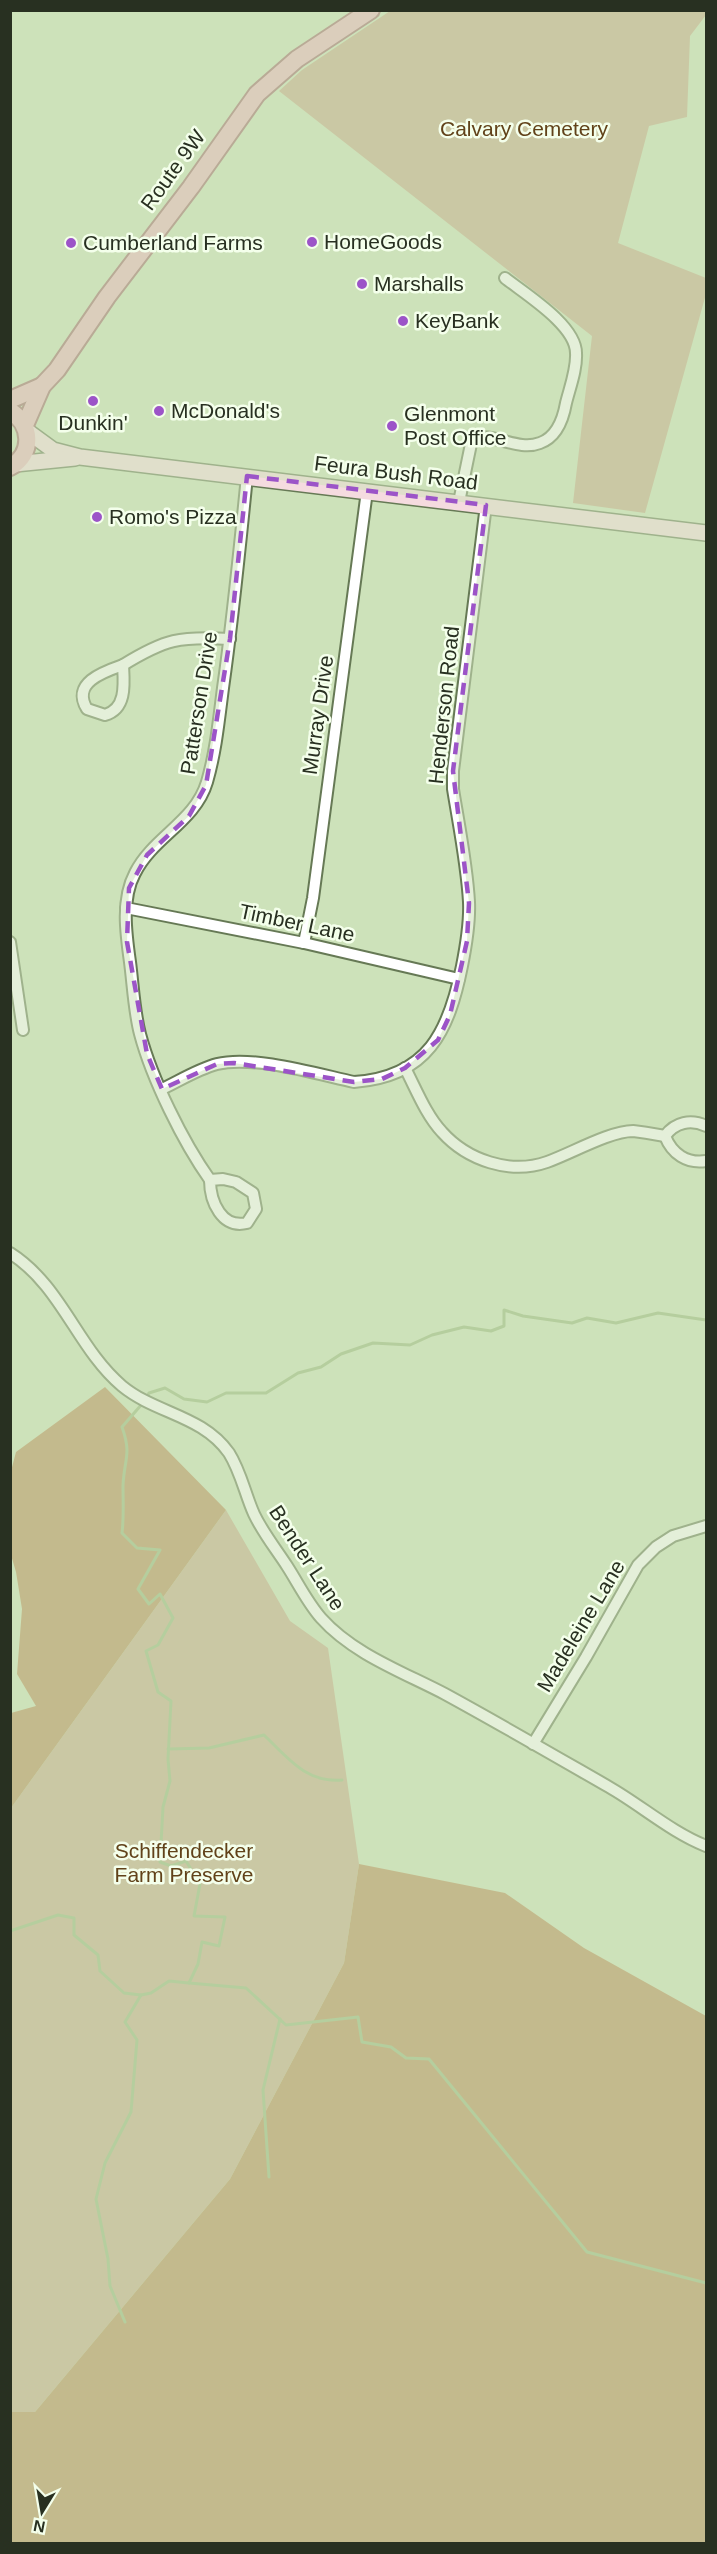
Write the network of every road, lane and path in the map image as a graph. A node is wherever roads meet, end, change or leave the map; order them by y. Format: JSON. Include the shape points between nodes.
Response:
{"nodes":[{"id":1,"x":371,"y":10,"type":"edge"},
{"id":2,"x":505,"y":278,"type":"dead end"},
{"id":3,"x":42,"y":386,"type":"junction"},
{"id":4,"x":10,"y":400,"type":"edge"},
{"id":5,"x":10,"y":411,"type":"edge"},
{"id":6,"x":26,"y":428,"type":"junction"},
{"id":7,"x":80,"y":457,"type":"junction"},
{"id":8,"x":13,"y":466,"type":"edge"},
{"id":9,"x":247,"y":476,"type":"junction"},
{"id":10,"x":367,"y":491,"type":"junction"},
{"id":11,"x":459,"y":502,"type":"junction"},
{"id":12,"x":486,"y":505,"type":"junction"},
{"id":13,"x":706,"y":533,"type":"edge"},
{"id":14,"x":230,"y":639,"type":"junction"},
{"id":15,"x":123,"y":665,"type":"junction"},
{"id":16,"x":126,"y":908,"type":"junction"},
{"id":17,"x":10,"y":942,"type":"edge"},
{"id":18,"x":304,"y":943,"type":"junction"},
{"id":19,"x":459,"y":979,"type":"junction"},
{"id":20,"x":23,"y":1030,"type":"dead end"},
{"id":21,"x":405,"y":1068,"type":"junction"},
{"id":22,"x":162,"y":1089,"type":"junction"},
{"id":23,"x":706,"y":1126,"type":"edge"},
{"id":24,"x":665,"y":1136,"type":"junction"},
{"id":25,"x":706,"y":1161,"type":"edge"},
{"id":26,"x":210,"y":1180,"type":"junction"},
{"id":27,"x":10,"y":1253,"type":"edge"},
{"id":28,"x":706,"y":1526,"type":"edge"},
{"id":29,"x":532,"y":1744,"type":"junction"},
{"id":30,"x":706,"y":1846,"type":"edge"}],
"edges":[{"from":1,"to":3,"type":"main road","name":"Route 9W","via":[[297,59],[257,94]]},
{"from":2,"to":11,"type":"street","via":[[563,326],[576,347],[575,362],[562,421],[552,436],[531,446],[472,439]]},
{"from":3,"to":4,"type":"main road","name":"Route 9W"},
{"from":3,"to":6,"type":"main road","name":"Route 9W"},
{"from":5,"to":6,"type":"main road"},
{"from":6,"to":7,"type":"main road","name":"Feura Bush Road","via":[[53,450]]},
{"from":6,"to":8,"type":"main road","name":"Route 9W","via":[[26,450]]},
{"from":7,"to":8,"type":"main road","name":"Feura Bush Road"},
{"from":7,"to":9,"type":"main road","name":"Feura Bush Road"},
{"from":9,"to":10,"type":"main road","name":"Feura Bush Road"},
{"from":9,"to":14,"type":"street","name":"Patterson Drive"},
{"from":10,"to":11,"type":"main road","name":"Feura Bush Road"},
{"from":10,"to":18,"type":"street","name":"Murray Drive"},
{"from":11,"to":12,"type":"main road","name":"Feura Bush Road"},
{"from":12,"to":13,"type":"main road","name":"Feura Bush Road"},
{"from":12,"to":19,"type":"street","name":"Henderson Road","via":[[453,771],[469,903]]},
{"from":14,"to":15,"type":"street","via":[[166,641]]},
{"from":14,"to":16,"type":"street","name":"Patterson Drive","via":[[213,762],[206,785],[189,816],[141,863],[129,888]]},
{"from":15,"to":15,"type":"street","via":[[88,681],[83,699],[87,709],[105,715],[119,705]]},
{"from":16,"to":18,"type":"street","name":"Timber Lane"},
{"from":16,"to":22,"type":"street","name":"Patterson Drive","via":[[140,1033]]},
{"from":17,"to":20,"type":"street"},
{"from":18,"to":19,"type":"street","name":"Timber Lane"},
{"from":19,"to":21,"type":"street","name":"Henderson Road","via":[[450,1015],[438,1040]]},
{"from":21,"to":22,"type":"street","name":"Henderson Road","via":[[382,1079],[354,1082],[263,1064],[217,1064]]},
{"from":21,"to":24,"type":"street","via":[[440,1131],[463,1150],[492,1164],[517,1167],[543,1163],[631,1131]]},
{"from":22,"to":26,"type":"street","name":"Patterson Drive","via":[[194,1157]]},
{"from":23,"to":24,"type":"street","via":[[686,1122],[670,1129]]},
{"from":24,"to":25,"type":"street","via":[[681,1157]]},
{"from":26,"to":26,"type":"street","name":"Patterson Drive","via":[[236,1182],[253,1193],[256,1209],[247,1223],[232,1223],[220,1214]]},
{"from":27,"to":29,"type":"street","name":"Bender Lane","via":[[50,1290],[93,1354],[121,1386],[145,1402],[202,1427],[225,1448],[263,1531],[318,1615],[332,1629],[380,1662]]},
{"from":28,"to":29,"type":"street","name":"Madeleine Lane","via":[[673,1536],[638,1565]]},
{"from":29,"to":30,"type":"street","name":"Bender Lane"}]}
